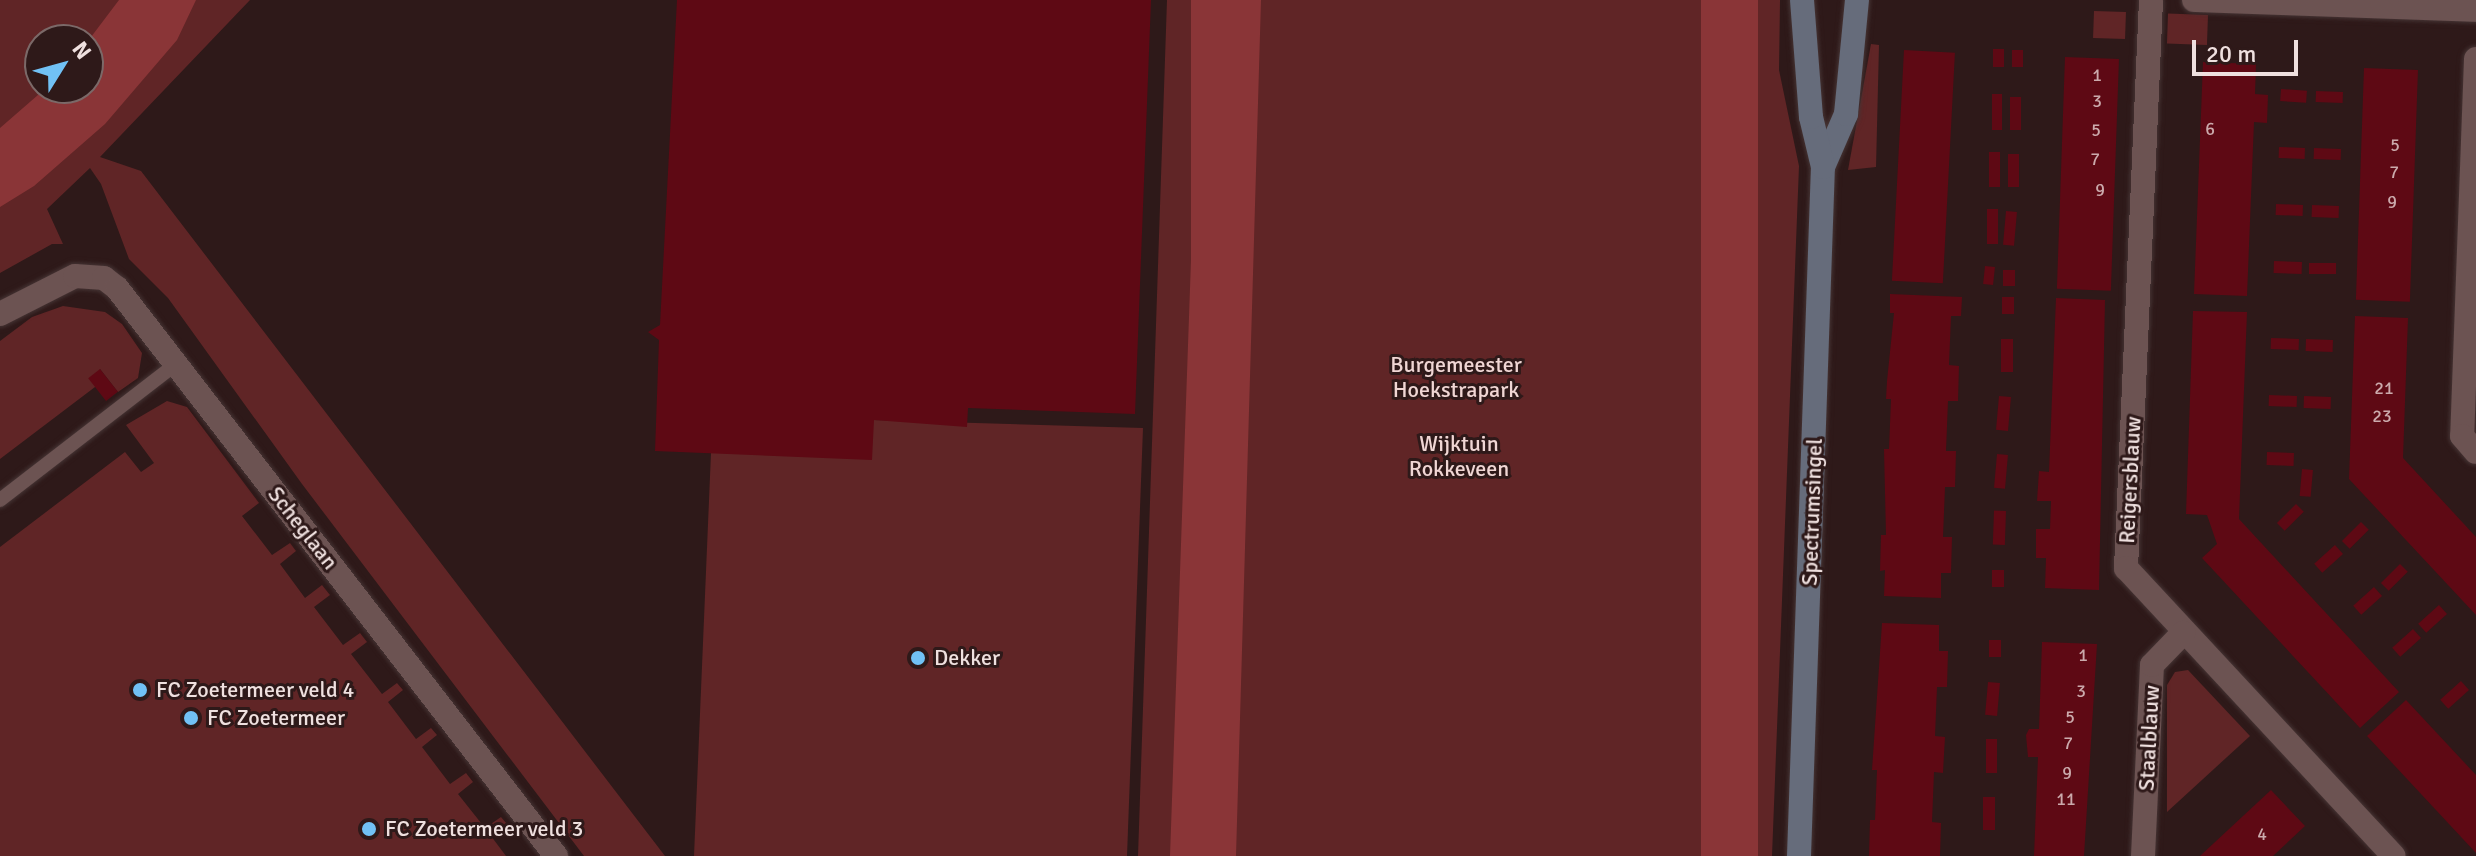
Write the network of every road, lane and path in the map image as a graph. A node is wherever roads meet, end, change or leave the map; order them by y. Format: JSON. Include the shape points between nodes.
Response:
{"nodes":[{"id":1,"x":1802,"y":0,"type":"edge"},
{"id":2,"x":1857,"y":0,"type":"edge"},
{"id":3,"x":2151,"y":0,"type":"edge"},
{"id":4,"x":2194,"y":0,"type":"edge"},
{"id":5,"x":2476,"y":10,"type":"edge"},
{"id":6,"x":2476,"y":59,"type":"edge"},
{"id":7,"x":1823,"y":167,"type":"junction"},
{"id":8,"x":5,"y":314,"type":"edge"},
{"id":9,"x":177,"y":363,"type":"junction"},
{"id":10,"x":2476,"y":452,"type":"edge"},
{"id":11,"x":0,"y":500,"type":"edge"},
{"id":12,"x":2183,"y":633,"type":"junction"},
{"id":13,"x":556,"y":856,"type":"edge"},
{"id":14,"x":1799,"y":856,"type":"edge"},
{"id":15,"x":2143,"y":856,"type":"edge"},
{"id":16,"x":2394,"y":856,"type":"edge"}],
"edges":[{"from":1,"to":7,"type":"street","name":"Spectrumsingel","via":[[1811,117]]},
{"from":2,"to":7,"type":"street","name":"Spectrumsingel","via":[[1846,114]]},
{"from":3,"to":12,"type":"street","name":"Reigersblauw","via":[[2126,568]]},
{"from":4,"to":5,"type":"street"},
{"from":6,"to":10,"type":"street","via":[[2462,436]]},
{"from":7,"to":14,"type":"street","name":"Spectrumsingel"},
{"from":8,"to":9,"type":"street","name":"Scheglaan","via":[[75,276],[104,278]]},
{"from":9,"to":11,"type":"lane"},
{"from":9,"to":13,"type":"street","name":"Scheglaan"},
{"from":12,"to":15,"type":"street","name":"Staalblauw","via":[[2152,665]]},
{"from":12,"to":16,"type":"street","name":"Reigersblauw"}]}
